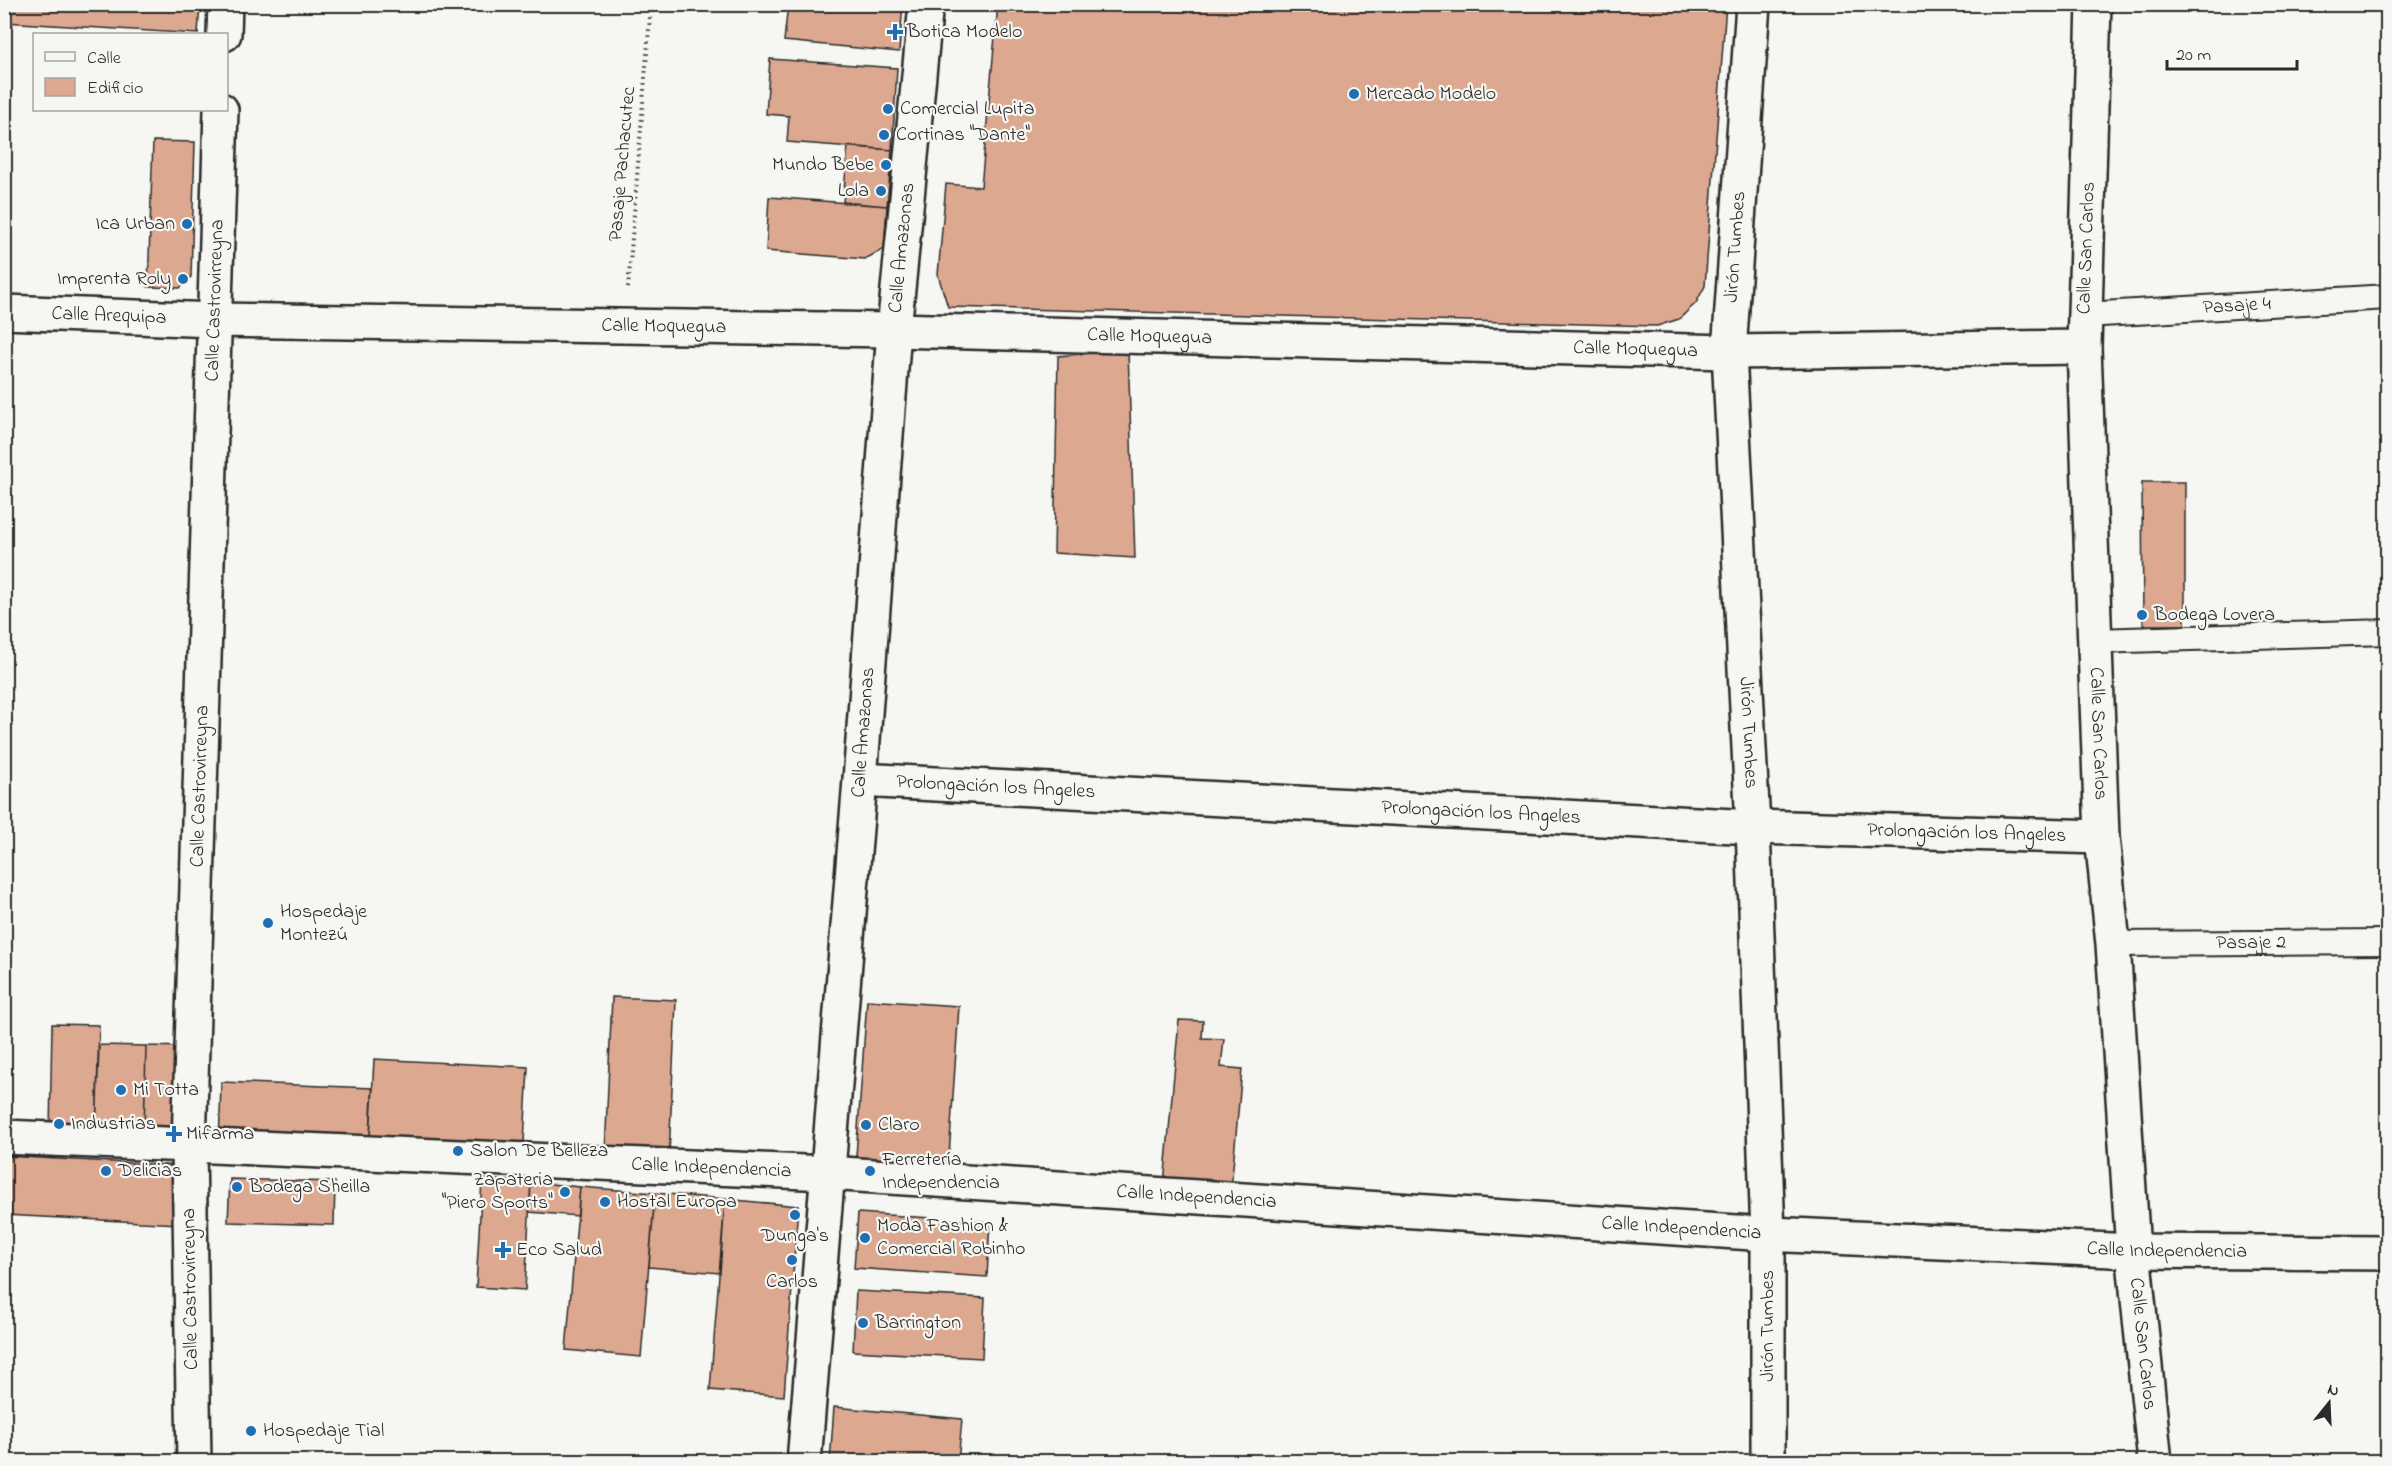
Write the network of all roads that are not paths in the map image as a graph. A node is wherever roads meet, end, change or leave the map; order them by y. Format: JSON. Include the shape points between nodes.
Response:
{"nodes":[{"id":1,"x":225,"y":4,"type":"edge"},
{"id":2,"x":926,"y":4,"type":"edge"},
{"id":3,"x":1753,"y":4,"type":"edge"},
{"id":4,"x":2094,"y":4,"type":"edge"},
{"id":5,"x":224,"y":33,"type":"edge"},
{"id":6,"x":221,"y":111,"type":"edge"},
{"id":7,"x":2388,"y":297,"type":"edge"},
{"id":8,"x":4,"y":312,"type":"edge"},
{"id":9,"x":2085,"y":315,"type":"junction"},
{"id":10,"x":215,"y":320,"type":"junction"},
{"id":11,"x":894,"y":330,"type":"junction"},
{"id":12,"x":2084,"y":347,"type":"junction"},
{"id":13,"x":1730,"y":352,"type":"junction"},
{"id":14,"x":2388,"y":632,"type":"edge"},
{"id":15,"x":2095,"y":641,"type":"junction"},
{"id":16,"x":860,"y":780,"type":"junction"},
{"id":17,"x":1753,"y":827,"type":"junction"},
{"id":18,"x":2103,"y":837,"type":"junction"},
{"id":19,"x":2388,"y":942,"type":"edge"},
{"id":20,"x":2113,"y":944,"type":"junction"},
{"id":21,"x":4,"y":1137,"type":"edge"},
{"id":22,"x":189,"y":1145,"type":"junction"},
{"id":23,"x":827,"y":1173,"type":"junction"},
{"id":24,"x":1768,"y":1234,"type":"junction"},
{"id":25,"x":2133,"y":1251,"type":"junction"},
{"id":26,"x":2388,"y":1253,"type":"edge"},
{"id":27,"x":194,"y":1461,"type":"edge"},
{"id":28,"x":804,"y":1461,"type":"edge"},
{"id":29,"x":1768,"y":1461,"type":"edge"},
{"id":30,"x":2155,"y":1461,"type":"edge"}],
"edges":[{"from":1,"to":5,"type":"street"},
{"from":2,"to":11,"type":"street","name":"Calle Amazonas"},
{"from":3,"to":13,"type":"street","name":"Jirón Tumbes"},
{"from":4,"to":9,"type":"street","name":"Calle San Carlos"},
{"from":6,"to":10,"type":"street","name":"Calle Castrovirreyna"},
{"from":7,"to":9,"type":"lane","name":"Pasaje 4"},
{"from":8,"to":10,"type":"street","name":"Calle Arequipa"},
{"from":9,"to":12,"type":"street","name":"Calle San Carlos"},
{"from":10,"to":11,"type":"street","name":"Calle Moquegua"},
{"from":10,"to":22,"type":"street","name":"Calle Castrovirreyna"},
{"from":11,"to":13,"type":"street","name":"Calle Moquegua"},
{"from":11,"to":16,"type":"street","name":"Calle Amazonas"},
{"from":12,"to":13,"type":"street","name":"Calle Moquegua"},
{"from":12,"to":15,"type":"street","name":"Calle San Carlos"},
{"from":13,"to":17,"type":"street","name":"Jirón Tumbes"},
{"from":14,"to":15,"type":"lane"},
{"from":15,"to":18,"type":"street","name":"Calle San Carlos"},
{"from":16,"to":17,"type":"street","name":"Prolongación los Angeles"},
{"from":16,"to":23,"type":"street","name":"Calle Amazonas"},
{"from":17,"to":18,"type":"street","name":"Prolongación los Angeles"},
{"from":17,"to":24,"type":"street","name":"Jirón Tumbes"},
{"from":18,"to":20,"type":"street","name":"Calle San Carlos"},
{"from":19,"to":20,"type":"lane","name":"Pasaje 2"},
{"from":20,"to":25,"type":"street","name":"Calle San Carlos"},
{"from":21,"to":22,"type":"street","name":"Calle Independencia"},
{"from":22,"to":23,"type":"street","name":"Calle Independencia"},
{"from":22,"to":27,"type":"street","name":"Calle Castrovirreyna"},
{"from":23,"to":24,"type":"street","name":"Calle Independencia"},
{"from":23,"to":28,"type":"street","name":"Calle Amazonas"},
{"from":24,"to":25,"type":"street","name":"Calle Independencia"},
{"from":24,"to":29,"type":"street","name":"Jirón Tumbes"},
{"from":25,"to":26,"type":"street","name":"Calle Independencia"},
{"from":25,"to":30,"type":"street","name":"Calle San Carlos"}]}
